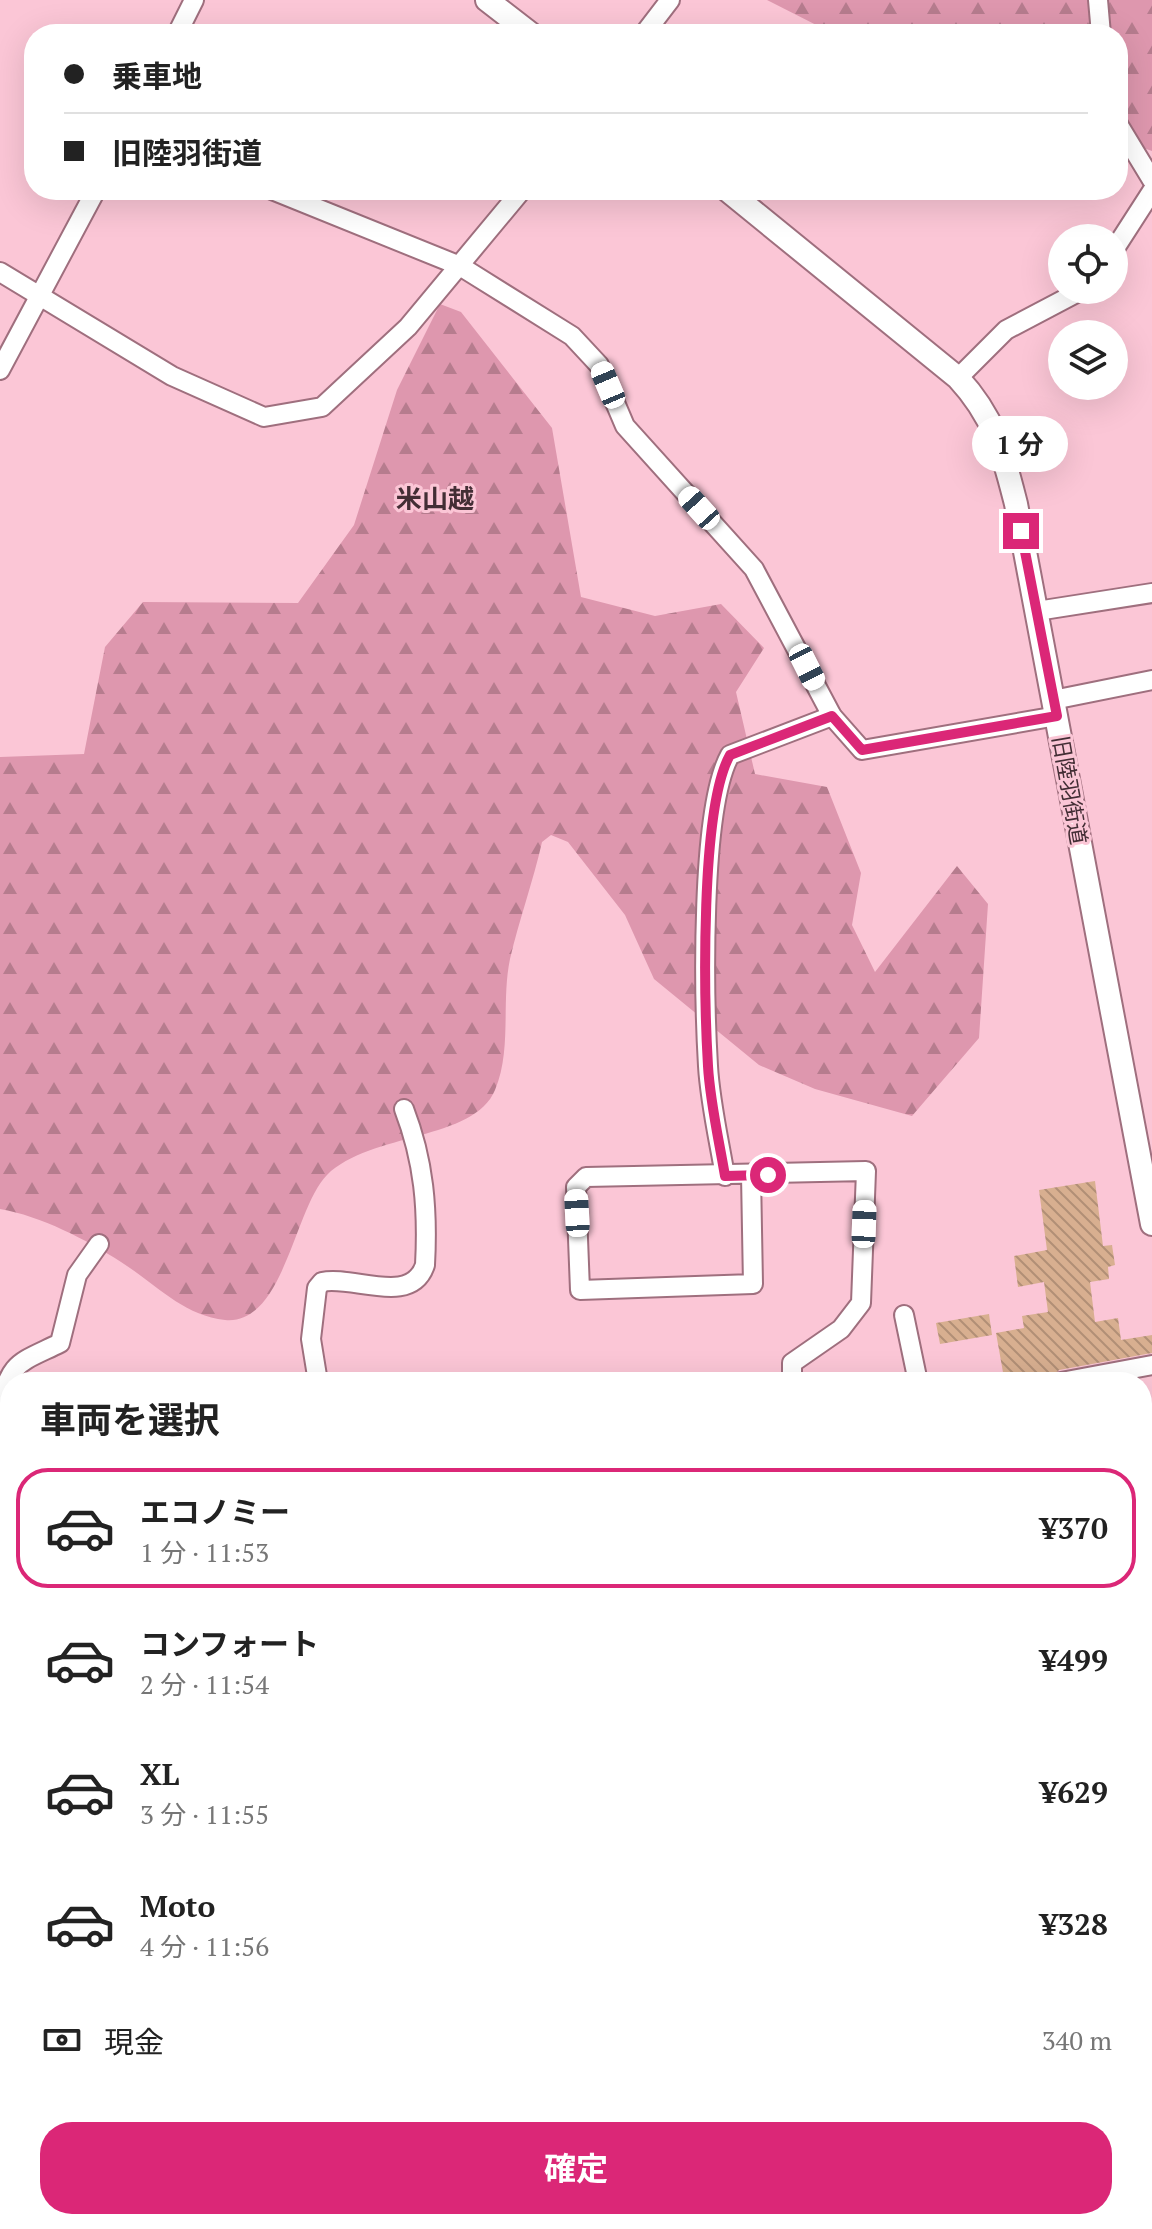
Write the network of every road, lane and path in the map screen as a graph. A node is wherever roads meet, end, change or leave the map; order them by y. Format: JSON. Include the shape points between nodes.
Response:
{"nodes":[{"id":1,"x":194,"y":0,"type":"edge"},
{"id":2,"x":487,"y":0,"type":"edge"},
{"id":3,"x":670,"y":0,"type":"edge"},
{"id":4,"x":1098,"y":0,"type":"edge"},
{"id":5,"x":182,"y":24,"type":"edge"},
{"id":6,"x":518,"y":24,"type":"edge"},
{"id":7,"x":652,"y":24,"type":"edge"},
{"id":8,"x":1100,"y":24,"type":"edge"},
{"id":9,"x":1128,"y":140,"type":"edge"},
{"id":10,"x":1152,"y":180,"type":"edge"},
{"id":11,"x":1152,"y":191,"type":"edge"},
{"id":12,"x":91,"y":200,"type":"edge"},
{"id":13,"x":297,"y":200,"type":"edge"},
{"id":14,"x":514,"y":200,"type":"edge"},
{"id":15,"x":739,"y":200,"type":"edge"},
{"id":16,"x":1128,"y":228,"type":"edge"},
{"id":17,"x":460,"y":266,"type":"junction"},
{"id":18,"x":0,"y":272,"type":"edge"},
{"id":19,"x":42,"y":295,"type":"junction"},
{"id":20,"x":1055,"y":304,"type":"edge"},
{"id":21,"x":0,"y":370,"type":"edge"},
{"id":22,"x":958,"y":378,"type":"junction"},
{"id":23,"x":1152,"y":593,"type":"edge"},
{"id":24,"x":1037,"y":611,"type":"junction"},
{"id":25,"x":1152,"y":680,"type":"edge"},
{"id":26,"x":1055,"y":708,"type":"junction"},
{"id":27,"x":832,"y":716,"type":"junction"},
{"id":28,"x":404,"y":1109,"type":"dead end"},
{"id":29,"x":1145,"y":1156,"type":"edge"},
{"id":30,"x":751,"y":1175,"type":"junction"},
{"id":31,"x":725,"y":1176,"type":"junction"},
{"id":32,"x":1152,"y":1224,"type":"edge"},
{"id":33,"x":99,"y":1244,"type":"dead end"},
{"id":34,"x":904,"y":1315,"type":"dead end"},
{"id":35,"x":1152,"y":1365,"type":"edge"},
{"id":36,"x":8,"y":1372,"type":"edge"},
{"id":37,"x":316,"y":1372,"type":"edge"},
{"id":38,"x":792,"y":1372,"type":"edge"},
{"id":39,"x":916,"y":1372,"type":"edge"},
{"id":40,"x":1115,"y":1372,"type":"edge"}],
"edges":[{"from":1,"to":5,"type":"street"},
{"from":2,"to":6,"type":"street"},
{"from":3,"to":7,"type":"street"},
{"from":4,"to":8,"type":"street"},
{"from":9,"to":10,"type":"street"},
{"from":11,"to":16,"type":"street"},
{"from":12,"to":19,"type":"street"},
{"from":13,"to":17,"type":"street"},
{"from":14,"to":17,"type":"street"},
{"from":15,"to":22,"type":"street","name":"旧陸羽街道"},
{"from":17,"to":19,"type":"street","via":[[408,327],[322,407],[264,417],[172,376]]},
{"from":17,"to":27,"type":"street","via":[[572,336],[599,365],[625,426],[754,569]]},
{"from":18,"to":19,"type":"street"},
{"from":19,"to":21,"type":"street"},
{"from":20,"to":22,"type":"street","via":[[1006,330]]},
{"from":22,"to":24,"type":"street","name":"旧陸羽街道","via":[[979,400],[998,435]]},
{"from":23,"to":24,"type":"street"},
{"from":24,"to":26,"type":"street","name":"旧陸羽街道"},
{"from":25,"to":26,"type":"street"},
{"from":26,"to":27,"type":"street","via":[[862,750]]},
{"from":26,"to":29,"type":"street","name":"旧陸羽街道"},
{"from":27,"to":31,"type":"street","via":[[730,755],[717,786],[710,850],[708,1068]]},
{"from":28,"to":37,"type":"street","via":[[424,1182],[422,1275],[405,1287],[322,1282],[311,1339]]},
{"from":29,"to":32,"type":"street","name":"旧陸羽街道"},
{"from":30,"to":31,"type":"street"},
{"from":30,"to":31,"type":"street","via":[[753,1284],[580,1290],[578,1182],[586,1177]]},
{"from":30,"to":38,"type":"street","via":[[866,1171],[861,1303],[841,1329],[792,1363]]},
{"from":33,"to":36,"type":"street","via":[[77,1275],[60,1343]]},
{"from":34,"to":39,"type":"street"},
{"from":35,"to":40,"type":"street"}]}
